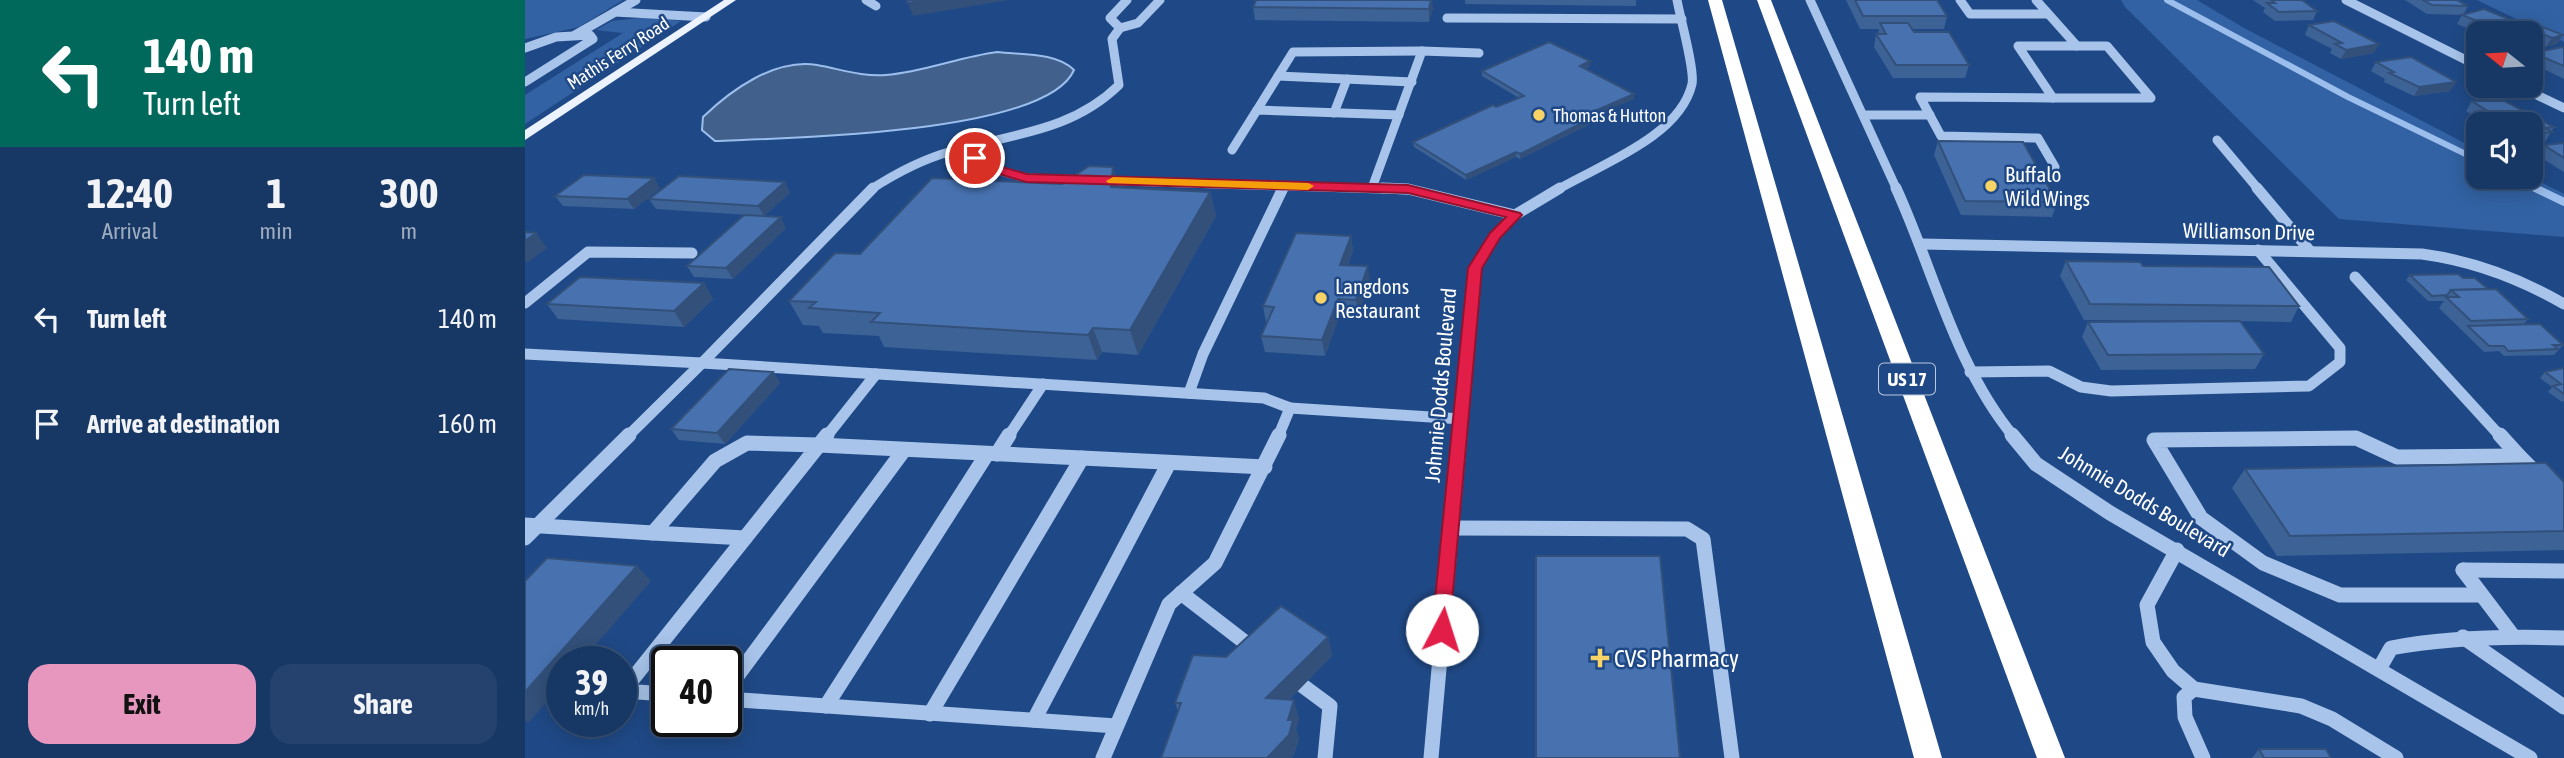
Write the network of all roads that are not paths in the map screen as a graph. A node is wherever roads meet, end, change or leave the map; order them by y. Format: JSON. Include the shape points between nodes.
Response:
{"nodes":[{"id":1,"x":636,"y":0,"type":"edge"},
{"id":2,"x":731,"y":0,"type":"edge"},
{"id":3,"x":866,"y":0,"type":"edge"},
{"id":4,"x":1127,"y":0,"type":"edge"},
{"id":5,"x":1160,"y":0,"type":"edge"},
{"id":6,"x":1677,"y":0,"type":"edge"},
{"id":7,"x":1715,"y":0,"type":"edge"},
{"id":8,"x":1764,"y":0,"type":"edge"},
{"id":9,"x":1810,"y":0,"type":"edge"},
{"id":10,"x":1960,"y":0,"type":"edge"},
{"id":11,"x":2036,"y":0,"type":"edge"},
{"id":12,"x":2346,"y":0,"type":"edge"},
{"id":13,"x":876,"y":6,"type":"dead end"},
{"id":14,"x":615,"y":12,"type":"junction"},
{"id":15,"x":2048,"y":14,"type":"junction"},
{"id":16,"x":706,"y":17,"type":"junction"},
{"id":17,"x":1447,"y":18,"type":"dead end"},
{"id":18,"x":1682,"y":19,"type":"junction"},
{"id":19,"x":1120,"y":28,"type":"junction"},
{"id":20,"x":575,"y":35,"type":"junction"},
{"id":21,"x":2077,"y":46,"type":"junction"},
{"id":22,"x":525,"y":48,"type":"edge"},
{"id":23,"x":1422,"y":51,"type":"junction"},
{"id":24,"x":1479,"y":53,"type":"dead end"},
{"id":25,"x":2466,"y":60,"type":"edge"},
{"id":26,"x":1277,"y":76,"type":"junction"},
{"id":27,"x":1347,"y":79,"type":"junction"},
{"id":28,"x":525,"y":82,"type":"edge"},
{"id":29,"x":1412,"y":82,"type":"junction"},
{"id":30,"x":2543,"y":97,"type":"edge"},
{"id":31,"x":2053,"y":98,"type":"junction"},
{"id":32,"x":2564,"y":107,"type":"edge"},
{"id":33,"x":1257,"y":110,"type":"junction"},
{"id":34,"x":1334,"y":113,"type":"junction"},
{"id":35,"x":1399,"y":115,"type":"junction"},
{"id":36,"x":1863,"y":115,"type":"junction"},
{"id":37,"x":1930,"y":115,"type":"junction"},
{"id":38,"x":525,"y":136,"type":"edge"},
{"id":39,"x":2217,"y":140,"type":"dead end"},
{"id":40,"x":961,"y":148,"type":"junction"},
{"id":41,"x":1232,"y":150,"type":"dead end"},
{"id":42,"x":2055,"y":167,"type":"dead end"},
{"id":43,"x":1284,"y":186,"type":"junction"},
{"id":44,"x":1372,"y":188,"type":"junction"},
{"id":45,"x":1515,"y":215,"type":"junction"},
{"id":46,"x":1922,"y":244,"type":"junction"},
{"id":47,"x":2258,"y":250,"type":"junction"},
{"id":48,"x":2310,"y":251,"type":"junction"},
{"id":49,"x":691,"y":253,"type":"dead end"},
{"id":50,"x":2355,"y":277,"type":"dead end"},
{"id":51,"x":525,"y":303,"type":"edge"},
{"id":52,"x":2564,"y":304,"type":"edge"},
{"id":53,"x":525,"y":354,"type":"edge"},
{"id":54,"x":702,"y":363,"type":"junction"},
{"id":55,"x":1970,"y":372,"type":"junction"},
{"id":56,"x":876,"y":374,"type":"junction"},
{"id":57,"x":1043,"y":384,"type":"junction"},
{"id":58,"x":1189,"y":393,"type":"junction"},
{"id":59,"x":1290,"y":408,"type":"junction"},
{"id":60,"x":1462,"y":419,"type":"junction"},
{"id":61,"x":819,"y":445,"type":"junction"},
{"id":62,"x":904,"y":450,"type":"junction"},
{"id":63,"x":992,"y":454,"type":"junction"},
{"id":64,"x":2519,"y":456,"type":"junction"},
{"id":65,"x":1082,"y":458,"type":"junction"},
{"id":66,"x":1169,"y":463,"type":"junction"},
{"id":67,"x":1265,"y":467,"type":"junction"},
{"id":68,"x":2546,"y":483,"type":"edge"},
{"id":69,"x":532,"y":525,"type":"edge"},
{"id":70,"x":1451,"y":528,"type":"junction"},
{"id":71,"x":653,"y":533,"type":"junction"},
{"id":72,"x":525,"y":538,"type":"edge"},
{"id":73,"x":745,"y":538,"type":"junction"},
{"id":74,"x":2178,"y":550,"type":"junction"},
{"id":75,"x":2564,"y":571,"type":"edge"},
{"id":76,"x":1181,"y":593,"type":"junction"},
{"id":77,"x":2481,"y":595,"type":"junction"},
{"id":78,"x":2513,"y":636,"type":"junction"},
{"id":79,"x":2463,"y":637,"type":"junction"},
{"id":80,"x":2564,"y":638,"type":"edge"},
{"id":81,"x":658,"y":646,"type":"edge"},
{"id":82,"x":1258,"y":652,"type":"edge"},
{"id":83,"x":651,"y":655,"type":"edge"},
{"id":84,"x":742,"y":669,"type":"edge"},
{"id":85,"x":2379,"y":670,"type":"junction"},
{"id":86,"x":1303,"y":685,"type":"edge"},
{"id":87,"x":2194,"y":689,"type":"junction"},
{"id":88,"x":651,"y":693,"type":"edge"},
{"id":89,"x":742,"y":700,"type":"edge"},
{"id":90,"x":826,"y":706,"type":"junction"},
{"id":91,"x":2564,"y":707,"type":"edge"},
{"id":92,"x":930,"y":713,"type":"junction"},
{"id":93,"x":1034,"y":720,"type":"junction"},
{"id":94,"x":1116,"y":726,"type":"junction"},
{"id":95,"x":1103,"y":758,"type":"edge"},
{"id":96,"x":1325,"y":758,"type":"edge"},
{"id":97,"x":1430,"y":758,"type":"edge"},
{"id":98,"x":1732,"y":758,"type":"edge"},
{"id":99,"x":1928,"y":758,"type":"edge"},
{"id":100,"x":2051,"y":758,"type":"edge"},
{"id":101,"x":2203,"y":758,"type":"edge"},
{"id":102,"x":2396,"y":758,"type":"edge"},
{"id":103,"x":2530,"y":758,"type":"edge"}],
"edges":[{"from":1,"to":14,"type":"lane"},
{"from":2,"to":16,"type":"main road","name":"Mathis Ferry Road"},
{"from":3,"to":13,"type":"street"},
{"from":4,"to":19,"type":"lane","via":[[1110,18]]},
{"from":5,"to":19,"type":"lane","via":[[1138,23]]},
{"from":6,"to":18,"type":"street","name":"Johnnie Dodds Boulevard"},
{"from":7,"to":99,"type":"highway"},
{"from":8,"to":100,"type":"highway","number":"US 17"},
{"from":9,"to":36,"type":"street","name":"Johnnie Dodds Boulevard"},
{"from":10,"to":15,"type":"street","via":[[1970,15]]},
{"from":11,"to":15,"type":"lane"},
{"from":12,"to":25,"type":"street"},
{"from":14,"to":16,"type":"street"},
{"from":14,"to":20,"type":"lane"},
{"from":15,"to":21,"type":"lane"},
{"from":16,"to":38,"type":"main road","name":"Mathis Ferry Road"},
{"from":17,"to":18,"type":"street"},
{"from":18,"to":45,"type":"street","name":"Johnnie Dodds Boulevard","via":[[1693,82],[1682,110],[1648,140]]},
{"from":19,"to":40,"type":"street","via":[[1112,39],[1119,85],[1107,98],[1053,127]]},
{"from":20,"to":22,"type":"street","via":[[539,40]]},
{"from":20,"to":28,"type":"street","via":[[593,39]]},
{"from":21,"to":31,"type":"lane","via":[[2018,46]]},
{"from":21,"to":31,"type":"street","via":[[2107,46],[2151,99]]},
{"from":23,"to":24,"type":"street"},
{"from":23,"to":26,"type":"street","via":[[1293,52]]},
{"from":23,"to":29,"type":"street"},
{"from":26,"to":27,"type":"street"},
{"from":26,"to":33,"type":"street"},
{"from":27,"to":29,"type":"street"},
{"from":27,"to":34,"type":"street"},
{"from":29,"to":35,"type":"street"},
{"from":30,"to":32,"type":"street"},
{"from":31,"to":37,"type":"lane","via":[[1920,97]]},
{"from":33,"to":34,"type":"street"},
{"from":33,"to":41,"type":"street"},
{"from":34,"to":35,"type":"street"},
{"from":35,"to":44,"type":"street"},
{"from":36,"to":37,"type":"street"},
{"from":36,"to":46,"type":"street","name":"Johnnie Dodds Boulevard"},
{"from":37,"to":42,"type":"lane","via":[[1941,136],[2038,138]]},
{"from":39,"to":48,"type":"street"},
{"from":40,"to":43,"type":"street","via":[[990,168],[1026,178]]},
{"from":40,"to":54,"type":"street","via":[[894,174],[866,193]]},
{"from":43,"to":44,"type":"street"},
{"from":43,"to":58,"type":"street","via":[[1203,354]]},
{"from":44,"to":45,"type":"street","via":[[1408,189]]},
{"from":45,"to":60,"type":"street","name":"Johnnie Dodds Boulevard","via":[[1475,268]]},
{"from":46,"to":47,"type":"street","name":"Williamson Drive"},
{"from":46,"to":55,"type":"street","name":"Johnnie Dodds Boulevard"},
{"from":47,"to":48,"type":"street","name":"Williamson Drive"},
{"from":47,"to":55,"type":"street","via":[[2340,348],[2340,362],[2309,386],[2111,391],[2081,387],[2049,371]]},
{"from":48,"to":52,"type":"street","name":"Williamson Drive","via":[[2446,256],[2495,268]]},
{"from":49,"to":51,"type":"street","via":[[588,253]]},
{"from":50,"to":64,"type":"street"},
{"from":53,"to":54,"type":"street"},
{"from":54,"to":56,"type":"street"},
{"from":54,"to":69,"type":"street"},
{"from":55,"to":74,"type":"street","name":"Johnnie Dodds Boulevard","via":[[1994,413],[2036,464],[2110,513]]},
{"from":56,"to":57,"type":"street"},
{"from":56,"to":61,"type":"street"},
{"from":57,"to":58,"type":"street"},
{"from":57,"to":63,"type":"street"},
{"from":58,"to":59,"type":"street","via":[[1264,398]]},
{"from":59,"to":60,"type":"street"},
{"from":59,"to":67,"type":"street"},
{"from":60,"to":70,"type":"street","name":"Johnnie Dodds Boulevard"},
{"from":61,"to":62,"type":"street"},
{"from":61,"to":71,"type":"street","via":[[747,443],[715,461]]},
{"from":61,"to":73,"type":"street"},
{"from":62,"to":63,"type":"street"},
{"from":62,"to":84,"type":"street"},
{"from":63,"to":65,"type":"street"},
{"from":63,"to":90,"type":"street"},
{"from":64,"to":68,"type":"street"},
{"from":64,"to":77,"type":"street","via":[[2397,457],[2356,438],[2154,440],[2201,518],[2263,563],[2340,596]]},
{"from":65,"to":66,"type":"street"},
{"from":65,"to":92,"type":"street"},
{"from":66,"to":67,"type":"street"},
{"from":66,"to":93,"type":"lane"},
{"from":67,"to":76,"type":"street","via":[[1215,563]]},
{"from":69,"to":71,"type":"street"},
{"from":69,"to":72,"type":"street"},
{"from":70,"to":97,"type":"street","name":"Johnnie Dodds Boulevard"},
{"from":70,"to":98,"type":"street","via":[[1687,529],[1696,533],[1703,539]]},
{"from":71,"to":73,"type":"street"},
{"from":73,"to":81,"type":"street"},
{"from":74,"to":85,"type":"street","name":"Johnnie Dodds Boulevard"},
{"from":74,"to":87,"type":"street","via":[[2147,605],[2157,648],[2173,671]]},
{"from":75,"to":77,"type":"street","via":[[2463,570]]},
{"from":76,"to":82,"type":"street"},
{"from":76,"to":94,"type":"street","via":[[1169,604]]},
{"from":77,"to":78,"type":"lane"},
{"from":78,"to":79,"type":"street"},
{"from":78,"to":80,"type":"street"},
{"from":79,"to":85,"type":"street","via":[[2391,648]]},
{"from":79,"to":91,"type":"street"},
{"from":83,"to":88,"type":"street","via":[[622,691]]},
{"from":85,"to":103,"type":"street","name":"Johnnie Dodds Boulevard"},
{"from":86,"to":96,"type":"street","via":[[1330,706]]},
{"from":87,"to":101,"type":"street","via":[[2184,697],[2185,717]]},
{"from":87,"to":102,"type":"street","via":[[2301,706]]},
{"from":89,"to":90,"type":"lane"},
{"from":90,"to":92,"type":"lane"},
{"from":92,"to":93,"type":"lane"},
{"from":93,"to":94,"type":"lane"},
{"from":94,"to":95,"type":"street"}]}
